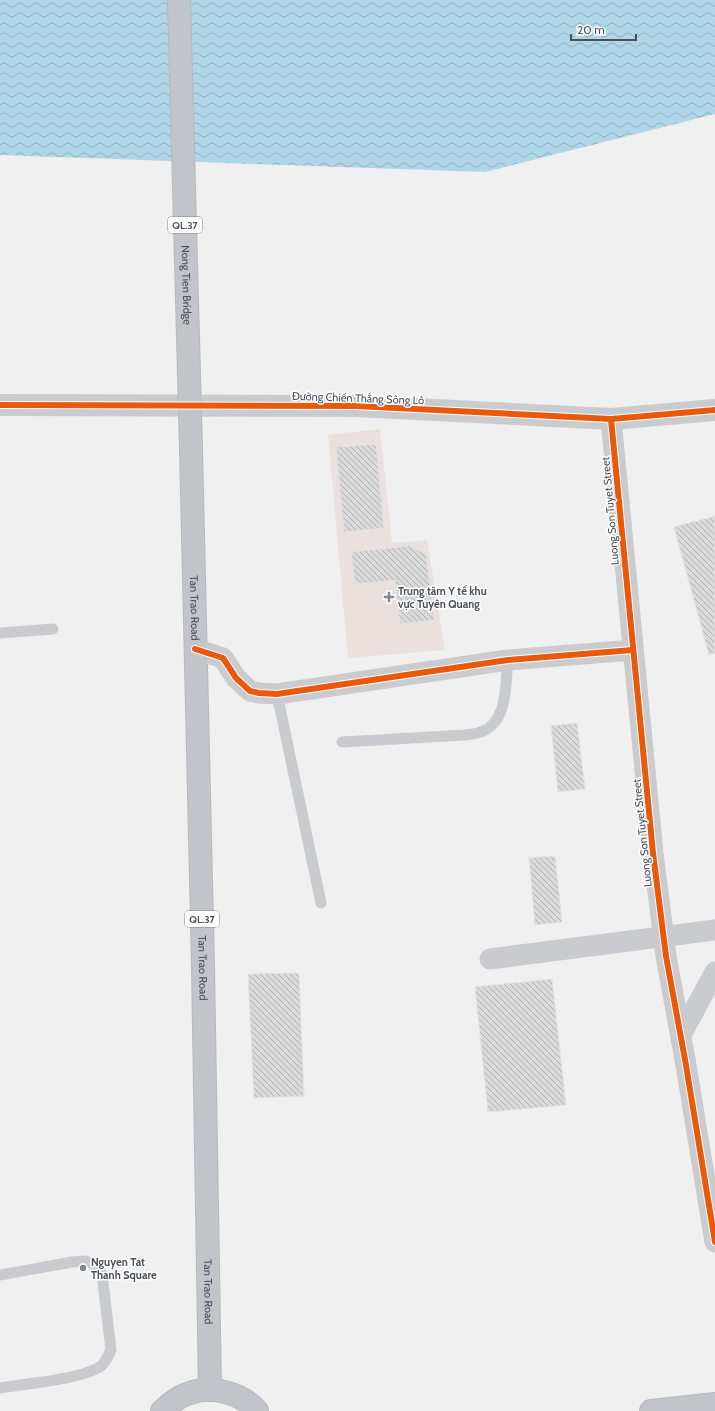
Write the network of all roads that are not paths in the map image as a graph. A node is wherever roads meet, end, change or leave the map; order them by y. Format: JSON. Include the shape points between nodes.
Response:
{"nodes":[{"id":1,"x":179,"y":0,"type":"edge"},
{"id":2,"x":0,"y":404,"type":"edge"},
{"id":3,"x":715,"y":410,"type":"edge"},
{"id":4,"x":611,"y":419,"type":"junction"},
{"id":5,"x":191,"y":449,"type":"joint"},
{"id":6,"x":53,"y":629,"type":"dead end"},
{"id":7,"x":0,"y":633,"type":"edge"},
{"id":8,"x":195,"y":649,"type":"junction"},
{"id":9,"x":634,"y":650,"type":"junction"},
{"id":10,"x":508,"y":660,"type":"junction"},
{"id":11,"x":277,"y":694,"type":"junction"},
{"id":12,"x":342,"y":742,"type":"dead end"},
{"id":13,"x":320,"y":903,"type":"dead end"},
{"id":14,"x":715,"y":930,"type":"edge"},
{"id":15,"x":664,"y":937,"type":"junction"},
{"id":16,"x":490,"y":959,"type":"dead end"},
{"id":17,"x":715,"y":972,"type":"edge"},
{"id":18,"x":681,"y":1035,"type":"junction"},
{"id":19,"x":715,"y":1242,"type":"edge"},
{"id":20,"x":0,"y":1276,"type":"edge"},
{"id":21,"x":0,"y":1388,"type":"edge"},
{"id":22,"x":210,"y":1390,"type":"junction"},
{"id":23,"x":715,"y":1404,"type":"edge"},
{"id":24,"x":162,"y":1411,"type":"edge"},
{"id":25,"x":257,"y":1411,"type":"edge"},
{"id":26,"x":651,"y":1411,"type":"edge"}],
"edges":[{"from":1,"to":5,"type":"highway","name":"Nong Tien Bridge","number":"QL.37","bridge":true},
{"from":2,"to":4,"type":"street","name":"Đường Chiến Thắng Sông Lô","via":[[356,406]]},
{"from":3,"to":4,"type":"street","name":"Đường Chiến Thắng Sông Lô"},
{"from":4,"to":9,"type":"street","name":"Luong Son Tuyet Street"},
{"from":5,"to":8,"type":"highway","name":"Tan Trao Road","number":"QL.37"},
{"from":6,"to":7,"type":"lane"},
{"from":8,"to":11,"type":"street","via":[[223,658],[236,678],[250,691]]},
{"from":8,"to":22,"type":"highway","name":"Tan Trao Road","number":"QL.37"},
{"from":9,"to":10,"type":"street"},
{"from":9,"to":15,"type":"street","name":"Luong Son Tuyet Street","via":[[653,853]]},
{"from":10,"to":11,"type":"street"},
{"from":10,"to":12,"type":"lane","via":[[500,715],[492,725],[481,732]]},
{"from":11,"to":13,"type":"lane"},
{"from":14,"to":15,"type":"street"},
{"from":15,"to":16,"type":"street"},
{"from":15,"to":18,"type":"street","name":"Luong Son Tuyet Street"},
{"from":17,"to":18,"type":"street"},
{"from":18,"to":19,"type":"street","name":"Luong Son Tuyet Street"},
{"from":20,"to":21,"type":"lane","via":[[72,1262],[86,1261],[93,1264],[102,1274],[111,1350],[101,1366],[90,1372]]},
{"from":22,"to":24,"type":"highway","via":[[191,1392],[174,1400]]},
{"from":22,"to":25,"type":"highway","via":[[226,1392],[241,1398]]},
{"from":23,"to":26,"type":"highway"}]}
